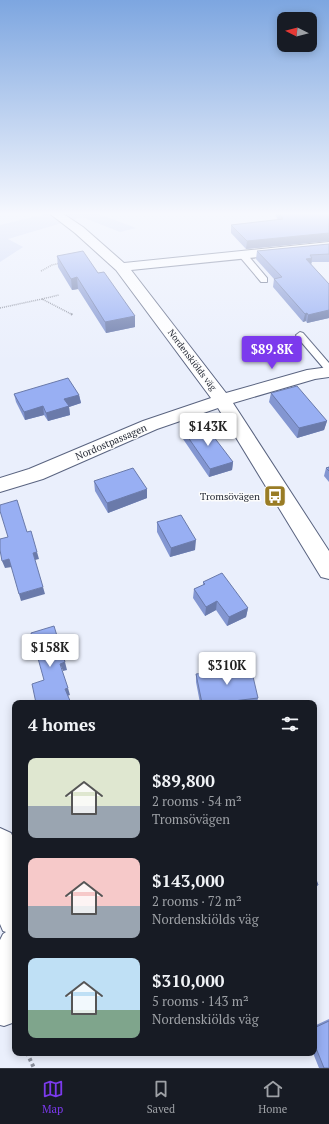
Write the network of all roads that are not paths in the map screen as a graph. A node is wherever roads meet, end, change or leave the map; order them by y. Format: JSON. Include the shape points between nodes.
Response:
{"nodes":[{"id":1,"x":116,"y":263,"type":"edge"},
{"id":2,"x":163,"y":263,"type":"edge"},
{"id":3,"x":250,"y":263,"type":"edge"},
{"id":4,"x":121,"y":267,"type":"junction"},
{"id":5,"x":264,"y":280,"type":"dead end"},
{"id":6,"x":300,"y":335,"type":"dead end"},
{"id":7,"x":329,"y":371,"type":"edge"},
{"id":8,"x":222,"y":400,"type":"junction"},
{"id":9,"x":0,"y":485,"type":"edge"},
{"id":10,"x":329,"y":570,"type":"edge"},
{"id":11,"x":0,"y":844,"type":"edge"},
{"id":12,"x":12,"y":904,"type":"edge"},
{"id":13,"x":12,"y":963,"type":"edge"},
{"id":14,"x":4,"y":1008,"type":"dead end"}],
"edges":[{"from":1,"to":4,"type":"street","name":"Nordenskiölds väg"},
{"from":2,"to":4,"type":"street"},
{"from":3,"to":5,"type":"lane"},
{"from":4,"to":8,"type":"street","name":"Nordenskiölds väg"},
{"from":6,"to":7,"type":"lane"},
{"from":7,"to":8,"type":"street"},
{"from":8,"to":9,"type":"street","name":"Nordostpassagen","via":[[150,425],[36,474]]},
{"from":8,"to":10,"type":"street","name":"Nordenskiölds väg"},
{"from":11,"to":12,"type":"street"},
{"from":13,"to":14,"type":"street"}]}
